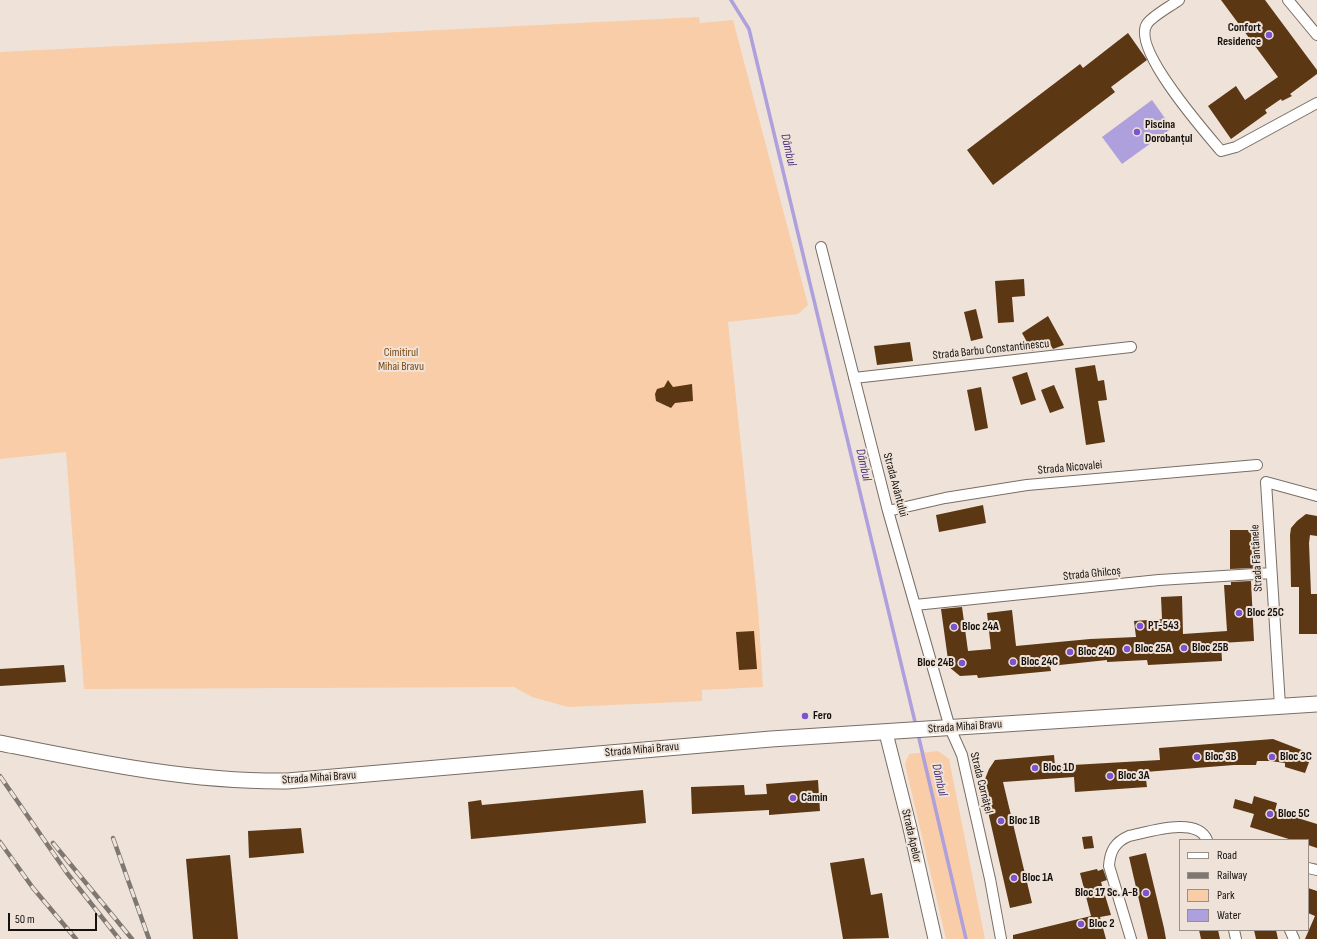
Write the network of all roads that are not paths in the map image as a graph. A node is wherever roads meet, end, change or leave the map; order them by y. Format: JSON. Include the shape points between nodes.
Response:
{"nodes":[{"id":1,"x":1179,"y":0,"type":"edge"},
{"id":2,"x":1288,"y":0,"type":"edge"},
{"id":3,"x":1317,"y":35,"type":"edge"},
{"id":4,"x":1317,"y":103,"type":"edge"},
{"id":5,"x":821,"y":247,"type":"dead end"},
{"id":6,"x":1131,"y":347,"type":"dead end"},
{"id":7,"x":854,"y":378,"type":"junction"},
{"id":8,"x":1257,"y":465,"type":"dead end"},
{"id":9,"x":1317,"y":496,"type":"edge"},
{"id":10,"x":888,"y":511,"type":"junction"},
{"id":11,"x":1271,"y":573,"type":"junction"},
{"id":12,"x":915,"y":605,"type":"junction"},
{"id":13,"x":1317,"y":704,"type":"edge"},
{"id":14,"x":1284,"y":706,"type":"junction"},
{"id":15,"x":1317,"y":713,"type":"edge"},
{"id":16,"x":944,"y":728,"type":"junction"},
{"id":17,"x":886,"y":733,"type":"junction"},
{"id":18,"x":0,"y":743,"type":"edge"},
{"id":19,"x":1207,"y":838,"type":"edge"},
{"id":20,"x":935,"y":939,"type":"edge"},
{"id":21,"x":1001,"y":939,"type":"edge"},
{"id":22,"x":1130,"y":939,"type":"edge"}],
"edges":[{"from":1,"to":4,"type":"street","via":[[1147,24],[1144,32],[1147,48],[1165,79],[1221,151],[1236,147]]},
{"from":2,"to":3,"type":"street"},
{"from":5,"to":7,"type":"street","name":"Strada Avântului"},
{"from":6,"to":7,"type":"street","name":"Strada Barbu Constantinescu"},
{"from":7,"to":10,"type":"street","name":"Strada Avântului"},
{"from":8,"to":10,"type":"street","name":"Strada Nicovalei","via":[[1027,485],[945,498]]},
{"from":9,"to":11,"type":"street","name":"Strada Fântânele","via":[[1266,482]]},
{"from":10,"to":12,"type":"street","name":"Strada Avântului"},
{"from":11,"to":12,"type":"street","name":"Strada Ghilcoș","via":[[1160,580]]},
{"from":11,"to":14,"type":"street","name":"Strada Fântânele"},
{"from":12,"to":16,"type":"street","name":"Strada Avântului"},
{"from":13,"to":14,"type":"main road","name":"Strada Mihai Bravu"},
{"from":14,"to":15,"type":"main road","name":"Strada Mihai Bravu"},
{"from":14,"to":16,"type":"main road","name":"Strada Mihai Bravu"},
{"from":16,"to":17,"type":"main road","name":"Strada Mihai Bravu"},
{"from":16,"to":21,"type":"street","name":"Strada Cornățel","via":[[962,755]]},
{"from":17,"to":18,"type":"main road","name":"Strada Mihai Bravu","via":[[724,743],[294,780],[226,780],[127,768]]},
{"from":17,"to":20,"type":"street","name":"Strada Apelor"},
{"from":19,"to":22,"type":"street","via":[[1199,830],[1187,826],[1129,836],[1114,846],[1109,866]]}]}
